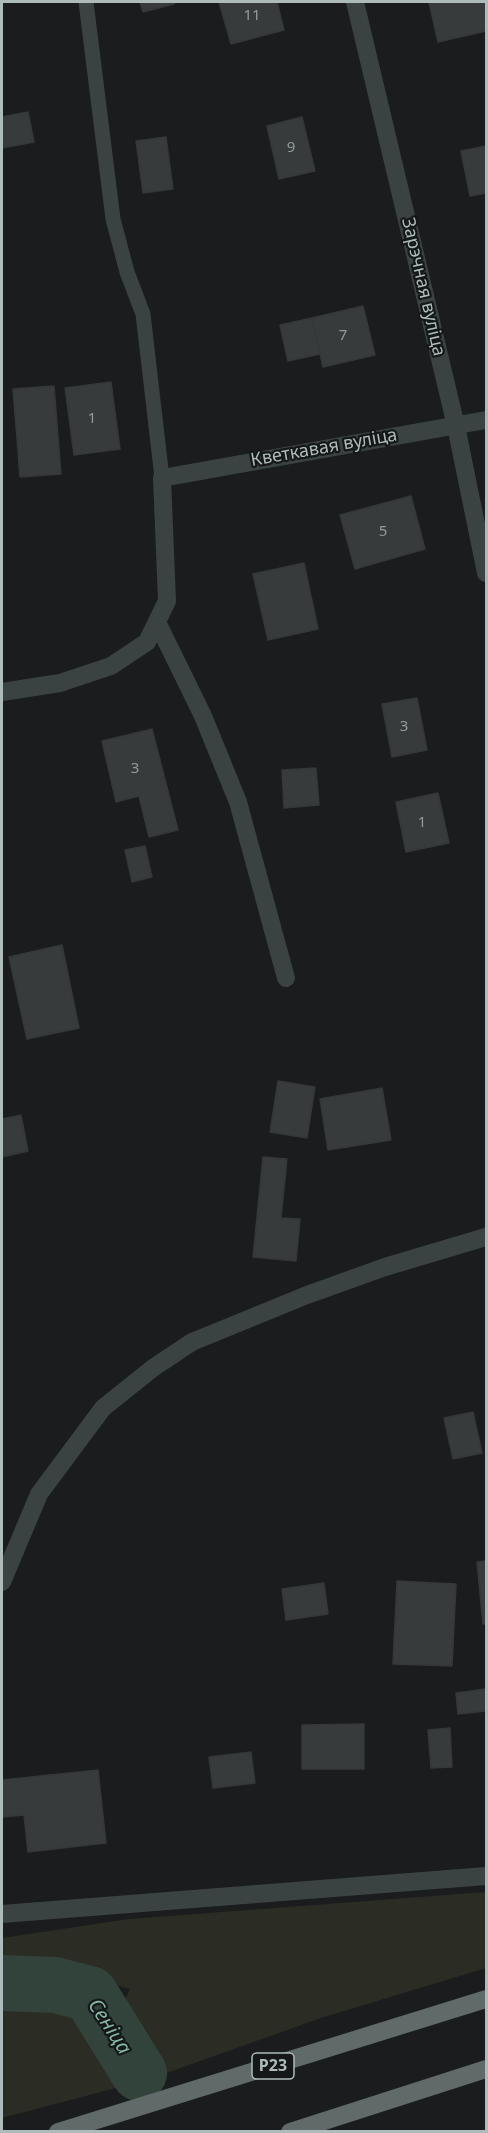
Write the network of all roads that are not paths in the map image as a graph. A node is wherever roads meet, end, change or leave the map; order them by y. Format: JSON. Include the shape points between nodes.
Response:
{"nodes":[{"id":1,"x":86,"y":2,"type":"edge"},
{"id":2,"x":355,"y":2,"type":"edge"},
{"id":3,"x":486,"y":420,"type":"edge"},
{"id":4,"x":456,"y":426,"type":"junction"},
{"id":5,"x":162,"y":478,"type":"junction"},
{"id":6,"x":486,"y":573,"type":"edge"},
{"id":7,"x":157,"y":622,"type":"junction"},
{"id":8,"x":2,"y":692,"type":"edge"},
{"id":9,"x":286,"y":978,"type":"dead end"},
{"id":10,"x":486,"y":1236,"type":"edge"},
{"id":11,"x":2,"y":1582,"type":"edge"},
{"id":12,"x":486,"y":1876,"type":"edge"},
{"id":13,"x":2,"y":1914,"type":"edge"},
{"id":14,"x":486,"y":1999,"type":"edge"},
{"id":15,"x":486,"y":2068,"type":"edge"},
{"id":16,"x":58,"y":2132,"type":"edge"},
{"id":17,"x":290,"y":2132,"type":"edge"}],
"edges":[{"from":1,"to":5,"type":"lane","via":[[113,219],[143,314]]},
{"from":2,"to":4,"type":"street","name":"Зарэчная вуліца"},
{"from":3,"to":4,"type":"street","name":"Кветкавая вуліца"},
{"from":4,"to":5,"type":"street","name":"Кветкавая вуліца"},
{"from":4,"to":6,"type":"street","name":"Зарэчная вуліца"},
{"from":5,"to":7,"type":"street","via":[[167,601]]},
{"from":7,"to":8,"type":"street","via":[[147,642],[111,666],[60,683]]},
{"from":7,"to":9,"type":"street","via":[[203,716],[238,802]]},
{"from":10,"to":11,"type":"street","via":[[307,1295],[192,1342],[153,1368],[103,1408],[39,1494]]},
{"from":12,"to":13,"type":"street"},
{"from":14,"to":16,"type":"highway","number":"Р23"},
{"from":15,"to":17,"type":"highway"}]}
